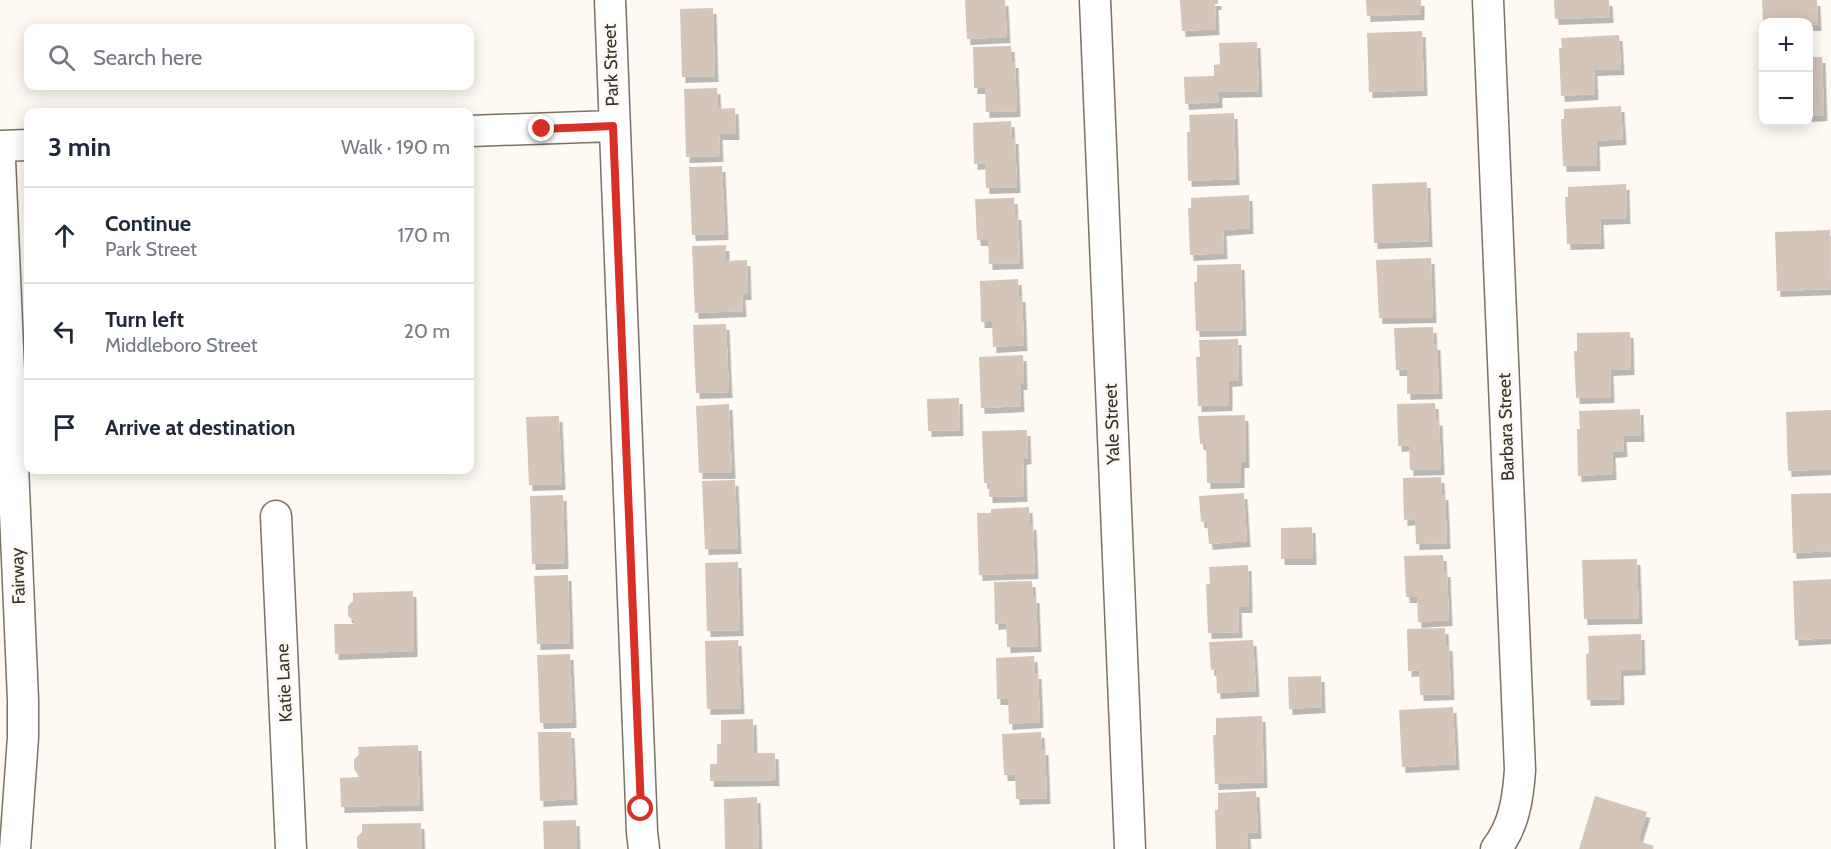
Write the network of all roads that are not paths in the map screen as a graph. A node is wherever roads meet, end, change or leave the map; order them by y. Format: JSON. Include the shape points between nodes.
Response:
{"nodes":[{"id":1,"x":609,"y":0,"type":"edge"},
{"id":2,"x":1095,"y":0,"type":"edge"},
{"id":3,"x":1488,"y":0,"type":"edge"},
{"id":4,"x":613,"y":126,"type":"junction"},
{"id":5,"x":474,"y":131,"type":"edge"},
{"id":6,"x":24,"y":145,"type":"edge"},
{"id":7,"x":0,"y":146,"type":"edge"},
{"id":8,"x":0,"y":159,"type":"edge"},
{"id":9,"x":276,"y":516,"type":"dead end"},
{"id":10,"x":15,"y":849,"type":"edge"},
{"id":11,"x":291,"y":849,"type":"edge"},
{"id":12,"x":644,"y":849,"type":"edge"},
{"id":13,"x":1130,"y":849,"type":"edge"},
{"id":14,"x":1496,"y":849,"type":"edge"}],
"edges":[{"from":1,"to":4,"type":"street","name":"Park Street"},
{"from":2,"to":13,"type":"street","name":"Yale Street"},
{"from":3,"to":14,"type":"street","name":"Barbara Street","via":[[1520,770],[1514,816]]},
{"from":4,"to":5,"type":"street"},
{"from":4,"to":12,"type":"street","name":"Park Street"},
{"from":6,"to":7,"type":"street"},
{"from":8,"to":10,"type":"street","name":"Fairway","via":[[23,700]]},
{"from":9,"to":11,"type":"street","name":"Katie Lane"}]}
